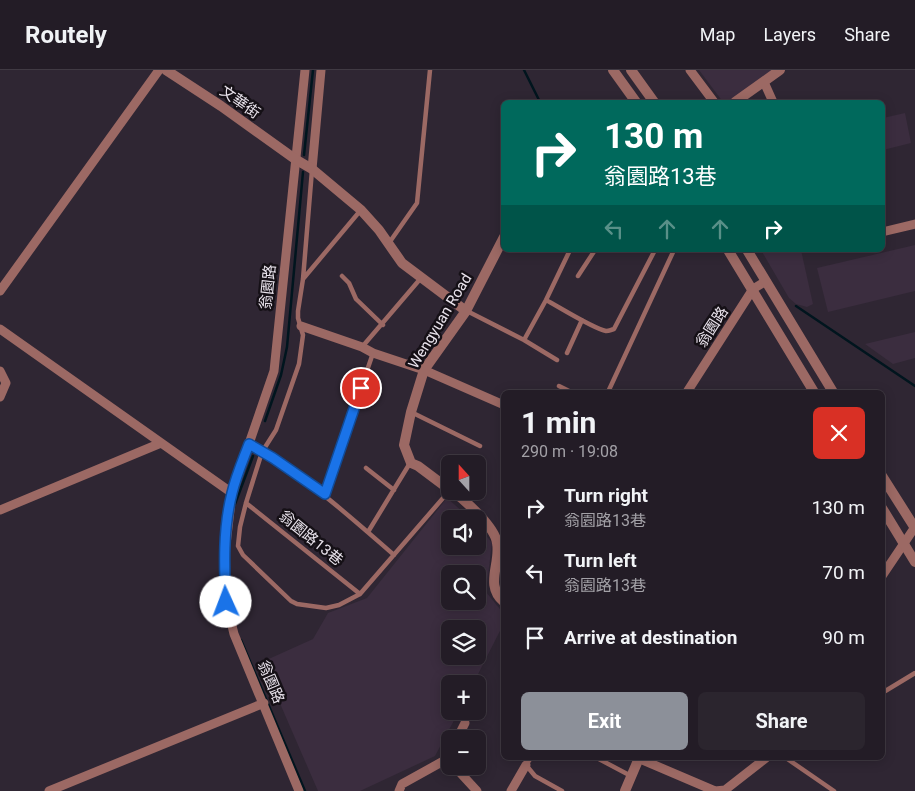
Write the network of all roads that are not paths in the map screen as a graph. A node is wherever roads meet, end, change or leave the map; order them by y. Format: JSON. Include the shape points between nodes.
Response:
{"nodes":[{"id":1,"x":159,"y":70,"type":"edge"},
{"id":2,"x":166,"y":70,"type":"edge"},
{"id":3,"x":305,"y":70,"type":"edge"},
{"id":4,"x":321,"y":70,"type":"edge"},
{"id":5,"x":430,"y":70,"type":"edge"},
{"id":6,"x":613,"y":70,"type":"edge"},
{"id":7,"x":631,"y":70,"type":"edge"},
{"id":8,"x":690,"y":70,"type":"edge"},
{"id":9,"x":780,"y":70,"type":"edge"},
{"id":10,"x":764,"y":82,"type":"junction"},
{"id":11,"x":635,"y":100,"type":"edge"},
{"id":12,"x":653,"y":100,"type":"edge"},
{"id":13,"x":712,"y":100,"type":"edge"},
{"id":14,"x":739,"y":100,"type":"edge"},
{"id":15,"x":772,"y":100,"type":"edge"},
{"id":16,"x":295,"y":160,"type":"junction"},
{"id":17,"x":312,"y":169,"type":"junction"},
{"id":18,"x":360,"y":210,"type":"junction"},
{"id":19,"x":915,"y":224,"type":"edge"},
{"id":20,"x":885,"y":231,"type":"edge"},
{"id":21,"x":501,"y":243,"type":"edge"},
{"id":22,"x":388,"y":244,"type":"junction"},
{"id":23,"x":569,"y":252,"type":"edge"},
{"id":24,"x":594,"y":252,"type":"edge"},
{"id":25,"x":654,"y":252,"type":"edge"},
{"id":26,"x":673,"y":252,"type":"edge"},
{"id":27,"x":729,"y":252,"type":"edge"},
{"id":28,"x":748,"y":252,"type":"edge"},
{"id":29,"x":342,"y":276,"type":"dead end"},
{"id":30,"x":578,"y":276,"type":"dead end"},
{"id":31,"x":421,"y":278,"type":"junction"},
{"id":32,"x":303,"y":279,"type":"junction"},
{"id":33,"x":766,"y":281,"type":"junction"},
{"id":34,"x":753,"y":289,"type":"junction"},
{"id":35,"x":0,"y":291,"type":"edge"},
{"id":36,"x":546,"y":300,"type":"junction"},
{"id":37,"x":466,"y":310,"type":"junction"},
{"id":38,"x":582,"y":320,"type":"junction"},
{"id":39,"x":383,"y":325,"type":"junction"},
{"id":40,"x":301,"y":326,"type":"junction"},
{"id":41,"x":0,"y":329,"type":"edge"},
{"id":42,"x":524,"y":340,"type":"junction"},
{"id":43,"x":362,"y":347,"type":"junction"},
{"id":44,"x":373,"y":353,"type":"junction"},
{"id":45,"x":567,"y":353,"type":"dead end"},
{"id":46,"x":557,"y":360,"type":"dead end"},
{"id":47,"x":424,"y":370,"type":"junction"},
{"id":48,"x":0,"y":371,"type":"edge"},
{"id":49,"x":559,"y":386,"type":"dead end"},
{"id":50,"x":567,"y":390,"type":"edge"},
{"id":51,"x":609,"y":390,"type":"edge"},
{"id":52,"x":688,"y":390,"type":"edge"},
{"id":53,"x":813,"y":390,"type":"edge"},
{"id":54,"x":831,"y":390,"type":"edge"},
{"id":55,"x":0,"y":397,"type":"edge"},
{"id":56,"x":501,"y":404,"type":"edge"},
{"id":57,"x":411,"y":412,"type":"junction"},
{"id":58,"x":161,"y":443,"type":"junction"},
{"id":59,"x":249,"y":444,"type":"junction"},
{"id":60,"x":480,"y":446,"type":"dead end"},
{"id":61,"x":262,"y":452,"type":"junction"},
{"id":62,"x":410,"y":463,"type":"junction"},
{"id":63,"x":366,"y":468,"type":"dead end"},
{"id":64,"x":885,"y":481,"type":"edge"},
{"id":65,"x":441,"y":483,"type":"edge"},
{"id":66,"x":394,"y":490,"type":"junction"},
{"id":67,"x":232,"y":493,"type":"junction"},
{"id":68,"x":325,"y":494,"type":"junction"},
{"id":69,"x":443,"y":500,"type":"edge"},
{"id":70,"x":461,"y":500,"type":"edge"},
{"id":71,"x":246,"y":502,"type":"junction"},
{"id":72,"x":0,"y":510,"type":"edge"},
{"id":73,"x":885,"y":513,"type":"edge"},
{"id":74,"x":915,"y":527,"type":"edge"},
{"id":75,"x":368,"y":532,"type":"junction"},
{"id":76,"x":904,"y":545,"type":"junction"},
{"id":77,"x":394,"y":555,"type":"junction"},
{"id":78,"x":915,"y":562,"type":"edge"},
{"id":79,"x":885,"y":572,"type":"edge"},
{"id":80,"x":360,"y":594,"type":"junction"},
{"id":81,"x":501,"y":599,"type":"edge"},
{"id":82,"x":915,"y":673,"type":"edge"},
{"id":83,"x":885,"y":691,"type":"edge"},
{"id":84,"x":264,"y":703,"type":"junction"},
{"id":85,"x":465,"y":723,"type":"dead end"},
{"id":86,"x":462,"y":730,"type":"edge"},
{"id":87,"x":601,"y":760,"type":"edge"},
{"id":88,"x":637,"y":760,"type":"edge"},
{"id":89,"x":643,"y":760,"type":"edge"},
{"id":90,"x":763,"y":760,"type":"edge"},
{"id":91,"x":789,"y":760,"type":"edge"},
{"id":92,"x":528,"y":761,"type":"edge"},
{"id":93,"x":441,"y":762,"type":"edge"},
{"id":94,"x":462,"y":775,"type":"edge"},
{"id":95,"x":632,"y":776,"type":"junction"},
{"id":96,"x":49,"y":791,"type":"edge"},
{"id":97,"x":299,"y":791,"type":"edge"},
{"id":98,"x":399,"y":791,"type":"edge"},
{"id":99,"x":477,"y":791,"type":"edge"},
{"id":100,"x":511,"y":791,"type":"edge"},
{"id":101,"x":562,"y":791,"type":"edge"},
{"id":102,"x":625,"y":791,"type":"edge"},
{"id":103,"x":834,"y":791,"type":"edge"}],
"edges":[{"from":1,"to":35,"type":"street"},
{"from":2,"to":16,"type":"street","name":"文華街"},
{"from":3,"to":16,"type":"street","name":"翁園路"},
{"from":4,"to":17,"type":"street"},
{"from":5,"to":22,"type":"lane","via":[[417,203]]},
{"from":6,"to":11,"type":"street"},
{"from":7,"to":12,"type":"street"},
{"from":8,"to":13,"type":"street"},
{"from":9,"to":10,"type":"street"},
{"from":10,"to":14,"type":"street"},
{"from":10,"to":15,"type":"street"},
{"from":16,"to":17,"type":"street"},
{"from":16,"to":59,"type":"street","name":"翁園路","via":[[274,371]]},
{"from":17,"to":18,"type":"street"},
{"from":17,"to":32,"type":"lane"},
{"from":18,"to":22,"type":"street"},
{"from":18,"to":32,"type":"lane"},
{"from":19,"to":20,"type":"street"},
{"from":21,"to":37,"type":"street","name":"Wengyuan Road"},
{"from":22,"to":31,"type":"street","via":[[402,263]]},
{"from":23,"to":36,"type":"lane"},
{"from":24,"to":30,"type":"lane"},
{"from":25,"to":38,"type":"lane","via":[[614,329],[605,331]]},
{"from":26,"to":51,"type":"lane"},
{"from":27,"to":34,"type":"street"},
{"from":28,"to":33,"type":"street"},
{"from":29,"to":39,"type":"lane","via":[[350,283],[356,300]]},
{"from":31,"to":37,"type":"street"},
{"from":31,"to":39,"type":"lane"},
{"from":32,"to":40,"type":"lane","via":[[298,311]]},
{"from":33,"to":34,"type":"street","name":"翁園路"},
{"from":33,"to":54,"type":"street"},
{"from":34,"to":52,"type":"street","name":"翁園路"},
{"from":34,"to":53,"type":"street"},
{"from":36,"to":38,"type":"lane"},
{"from":36,"to":42,"type":"lane"},
{"from":37,"to":42,"type":"lane"},
{"from":37,"to":47,"type":"street","name":"Wengyuan Road"},
{"from":38,"to":45,"type":"lane"},
{"from":39,"to":43,"type":"lane"},
{"from":40,"to":43,"type":"street"},
{"from":40,"to":61,"type":"lane","via":[[304,335],[299,364],[276,430]]},
{"from":41,"to":58,"type":"street"},
{"from":42,"to":46,"type":"lane"},
{"from":43,"to":44,"type":"street"},
{"from":44,"to":47,"type":"street"},
{"from":44,"to":68,"type":"lane"},
{"from":47,"to":56,"type":"street"},
{"from":47,"to":57,"type":"street","name":"Wengyuan Road"},
{"from":48,"to":55,"type":"street","via":[[6,383]]},
{"from":49,"to":50,"type":"lane"},
{"from":57,"to":60,"type":"lane"},
{"from":57,"to":62,"type":"street","name":"Wengyuan Road","via":[[404,445]]},
{"from":58,"to":67,"type":"street"},
{"from":58,"to":72,"type":"street"},
{"from":59,"to":61,"type":"lane"},
{"from":59,"to":67,"type":"street","name":"翁園路"},
{"from":61,"to":68,"type":"lane"},
{"from":61,"to":71,"type":"lane"},
{"from":62,"to":65,"type":"street"},
{"from":62,"to":66,"type":"lane"},
{"from":63,"to":66,"type":"lane"},
{"from":64,"to":74,"type":"street"},
{"from":66,"to":75,"type":"lane"},
{"from":67,"to":84,"type":"street","name":"翁園路","via":[[224,562],[226,602],[234,634]]},
{"from":68,"to":75,"type":"lane"},
{"from":69,"to":77,"type":"lane"},
{"from":70,"to":81,"type":"street","via":[[495,536],[498,544],[493,582],[495,592]]},
{"from":71,"to":80,"type":"lane","name":"翁園路13巷"},
{"from":71,"to":80,"type":"lane","via":[[238,546],[243,555],[291,601],[301,606],[326,608]]},
{"from":73,"to":76,"type":"street"},
{"from":74,"to":76,"type":"street"},
{"from":75,"to":77,"type":"lane"},
{"from":76,"to":78,"type":"street"},
{"from":76,"to":79,"type":"street"},
{"from":77,"to":80,"type":"lane"},
{"from":82,"to":83,"type":"lane"},
{"from":84,"to":96,"type":"street"},
{"from":84,"to":97,"type":"street","name":"翁園路"},
{"from":85,"to":86,"type":"street"},
{"from":87,"to":95,"type":"lane"},
{"from":88,"to":95,"type":"street"},
{"from":89,"to":90,"type":"street","via":[[715,791],[725,790]]},
{"from":91,"to":103,"type":"lane"},
{"from":92,"to":100,"type":"street"},
{"from":92,"to":101,"type":"lane","via":[[535,776]]},
{"from":93,"to":98,"type":"street","via":[[402,784]]},
{"from":94,"to":99,"type":"street"},
{"from":95,"to":102,"type":"street"}]}
